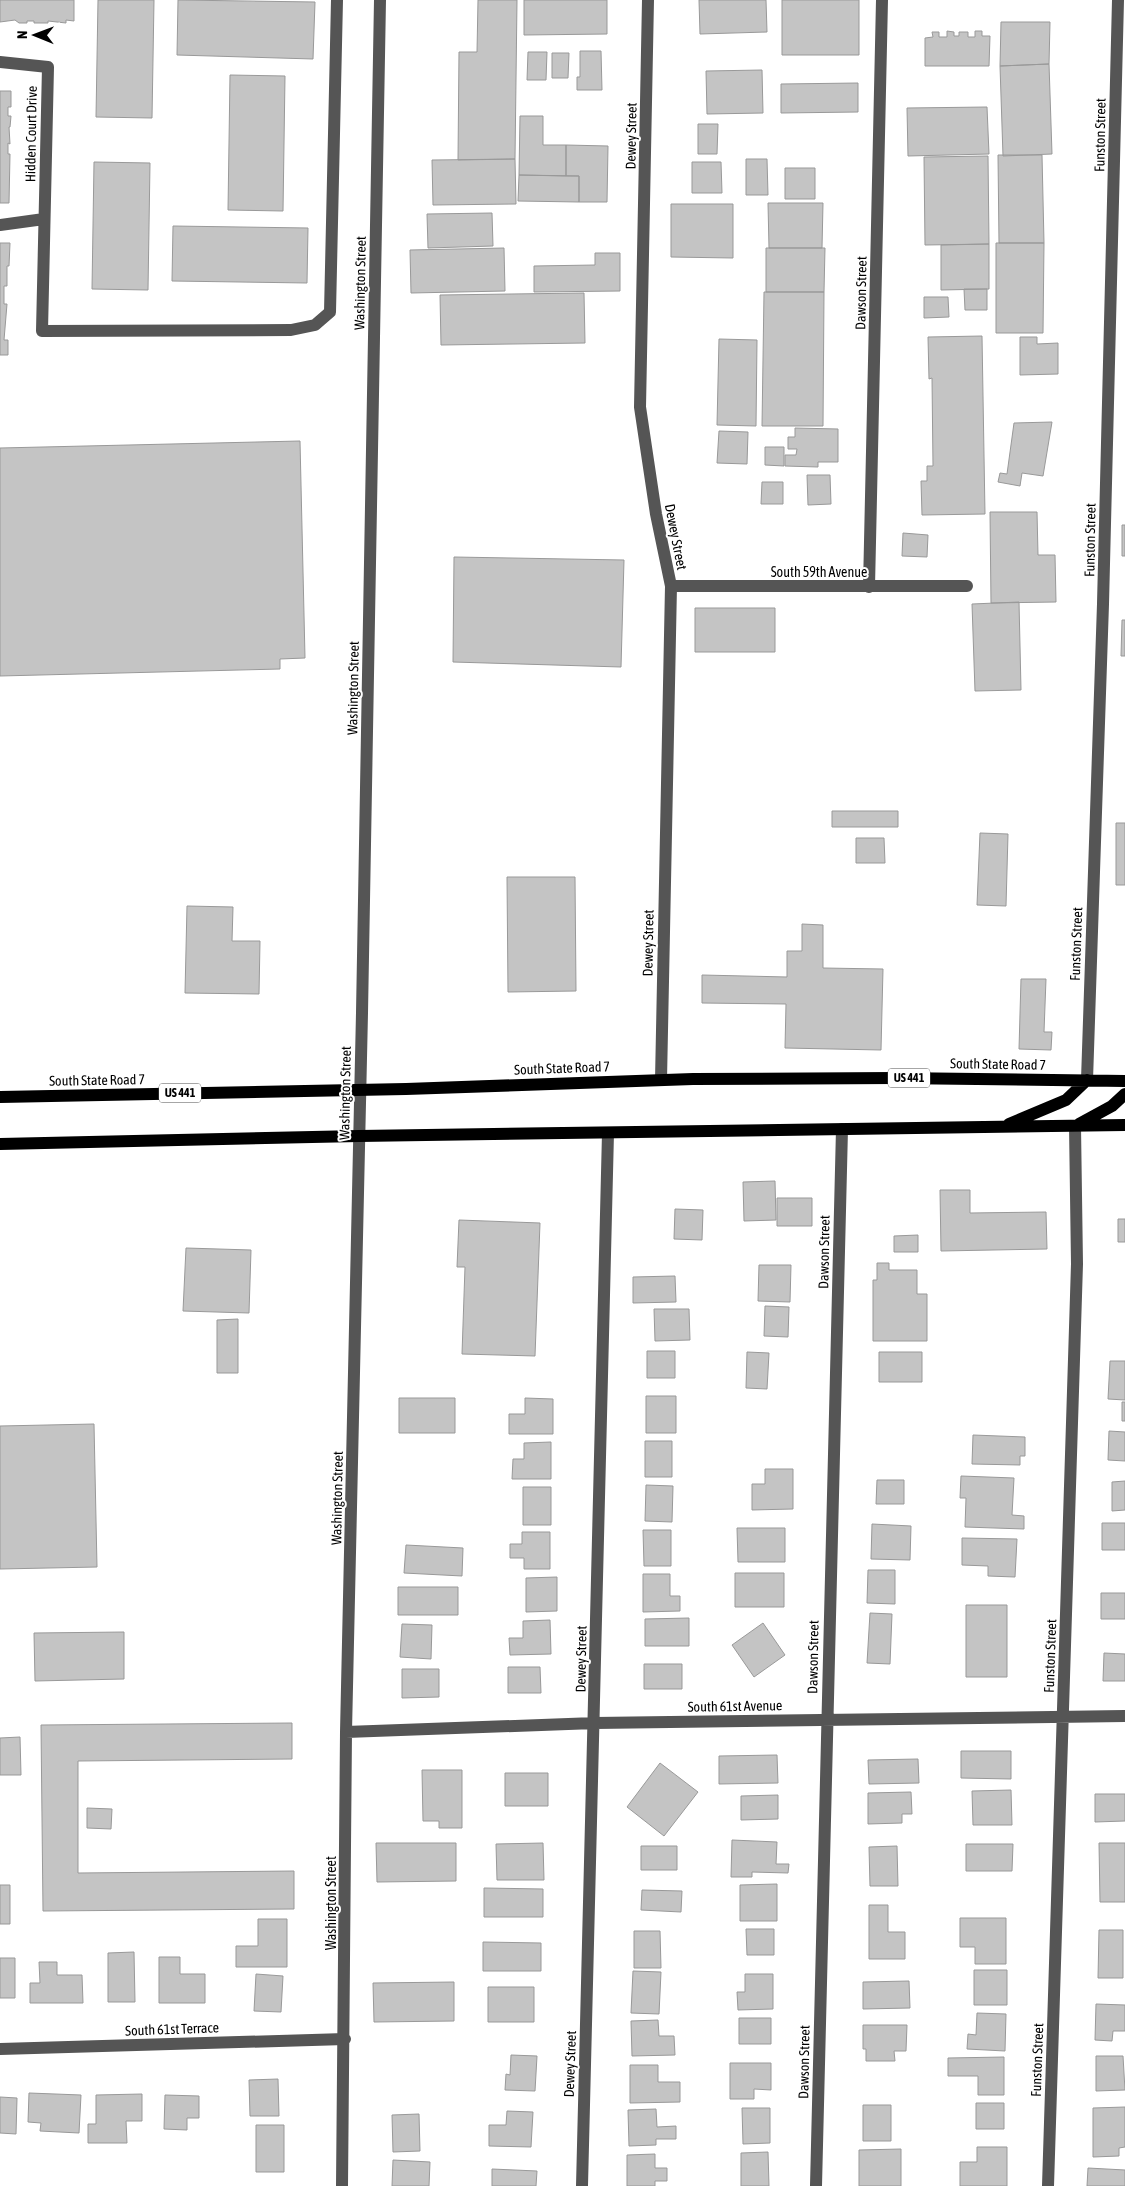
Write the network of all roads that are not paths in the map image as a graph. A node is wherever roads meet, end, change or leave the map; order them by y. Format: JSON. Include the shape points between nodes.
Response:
{"nodes":[{"id":1,"x":337,"y":0,"type":"edge"},
{"id":2,"x":380,"y":0,"type":"edge"},
{"id":3,"x":648,"y":0,"type":"edge"},
{"id":4,"x":882,"y":0,"type":"edge"},
{"id":5,"x":1118,"y":0,"type":"edge"},
{"id":6,"x":0,"y":62,"type":"edge"},
{"id":7,"x":44,"y":220,"type":"junction"},
{"id":8,"x":0,"y":225,"type":"edge"},
{"id":9,"x":671,"y":586,"type":"junction"},
{"id":10,"x":967,"y":586,"type":"dead end"},
{"id":11,"x":869,"y":587,"type":"junction"},
{"id":12,"x":661,"y":1080,"type":"junction"},
{"id":13,"x":1087,"y":1080,"type":"junction"},
{"id":14,"x":1125,"y":1080,"type":"edge"},
{"id":15,"x":360,"y":1089,"type":"junction"},
{"id":16,"x":1125,"y":1094,"type":"edge"},
{"id":17,"x":0,"y":1097,"type":"edge"},
{"id":18,"x":1125,"y":1125,"type":"edge"},
{"id":19,"x":1075,"y":1126,"type":"junction"},
{"id":20,"x":1002,"y":1127,"type":"junction"},
{"id":21,"x":842,"y":1129,"type":"junction"},
{"id":22,"x":608,"y":1133,"type":"junction"},
{"id":23,"x":359,"y":1136,"type":"junction"},
{"id":24,"x":0,"y":1144,"type":"edge"},
{"id":25,"x":1125,"y":1716,"type":"edge"},
{"id":26,"x":1063,"y":1717,"type":"junction"},
{"id":27,"x":827,"y":1721,"type":"junction"},
{"id":28,"x":594,"y":1723,"type":"junction"},
{"id":29,"x":346,"y":1732,"type":"junction"},
{"id":30,"x":345,"y":2039,"type":"junction"},
{"id":31,"x":0,"y":2049,"type":"edge"},
{"id":32,"x":342,"y":2186,"type":"edge"},
{"id":33,"x":582,"y":2186,"type":"edge"},
{"id":34,"x":816,"y":2186,"type":"edge"},
{"id":35,"x":1048,"y":2186,"type":"edge"}],
"edges":[{"from":1,"to":7,"type":"street","name":"Hidden Court Drive","via":[[330,312],[315,325],[291,330],[42,330]]},
{"from":2,"to":15,"type":"street","name":"Washington Street"},
{"from":3,"to":9,"type":"street","name":"Dewey Street","via":[[640,407]]},
{"from":4,"to":11,"type":"street","name":"Dawson Street"},
{"from":5,"to":13,"type":"street","name":"Funston Street"},
{"from":6,"to":7,"type":"street","name":"Hidden Court Drive","via":[[48,67]]},
{"from":7,"to":8,"type":"street"},
{"from":9,"to":11,"type":"street","name":"South 59th Avenue"},
{"from":9,"to":12,"type":"street","name":"Dewey Street"},
{"from":10,"to":11,"type":"street","name":"South 59th Avenue"},
{"from":12,"to":13,"type":"main road","name":"South State Road 7","number":"US 441"},
{"from":12,"to":15,"type":"main road","name":"South State Road 7","number":"US 441"},
{"from":13,"to":14,"type":"main road","name":"South State Road 7","number":"US 441"},
{"from":13,"to":20,"type":"main road","via":[[1066,1100]]},
{"from":15,"to":17,"type":"main road","name":"South State Road 7","number":"US 441"},
{"from":15,"to":23,"type":"street","name":"Washington Street"},
{"from":16,"to":19,"type":"main road","via":[[1112,1106]]},
{"from":18,"to":19,"type":"main road"},
{"from":19,"to":20,"type":"main road"},
{"from":19,"to":26,"type":"street","name":"Funston Street","via":[[1077,1264]]},
{"from":20,"to":21,"type":"main road"},
{"from":21,"to":22,"type":"main road"},
{"from":21,"to":27,"type":"street","name":"Dawson Street"},
{"from":22,"to":23,"type":"main road"},
{"from":22,"to":28,"type":"street","name":"Dewey Street"},
{"from":23,"to":24,"type":"main road"},
{"from":23,"to":29,"type":"street","name":"Washington Street"},
{"from":25,"to":26,"type":"street","name":"South 61st Avenue"},
{"from":26,"to":27,"type":"street","name":"South 61st Avenue"},
{"from":26,"to":35,"type":"street","name":"Funston Street"},
{"from":27,"to":28,"type":"street","name":"South 61st Avenue"},
{"from":27,"to":34,"type":"street","name":"Dawson Street"},
{"from":28,"to":29,"type":"street","name":"South 61st Avenue"},
{"from":28,"to":33,"type":"street","name":"Dewey Street"},
{"from":29,"to":30,"type":"street","name":"Washington Street"},
{"from":30,"to":31,"type":"street","name":"South 61st Terrace"},
{"from":30,"to":32,"type":"street","name":"Washington Street"}]}
